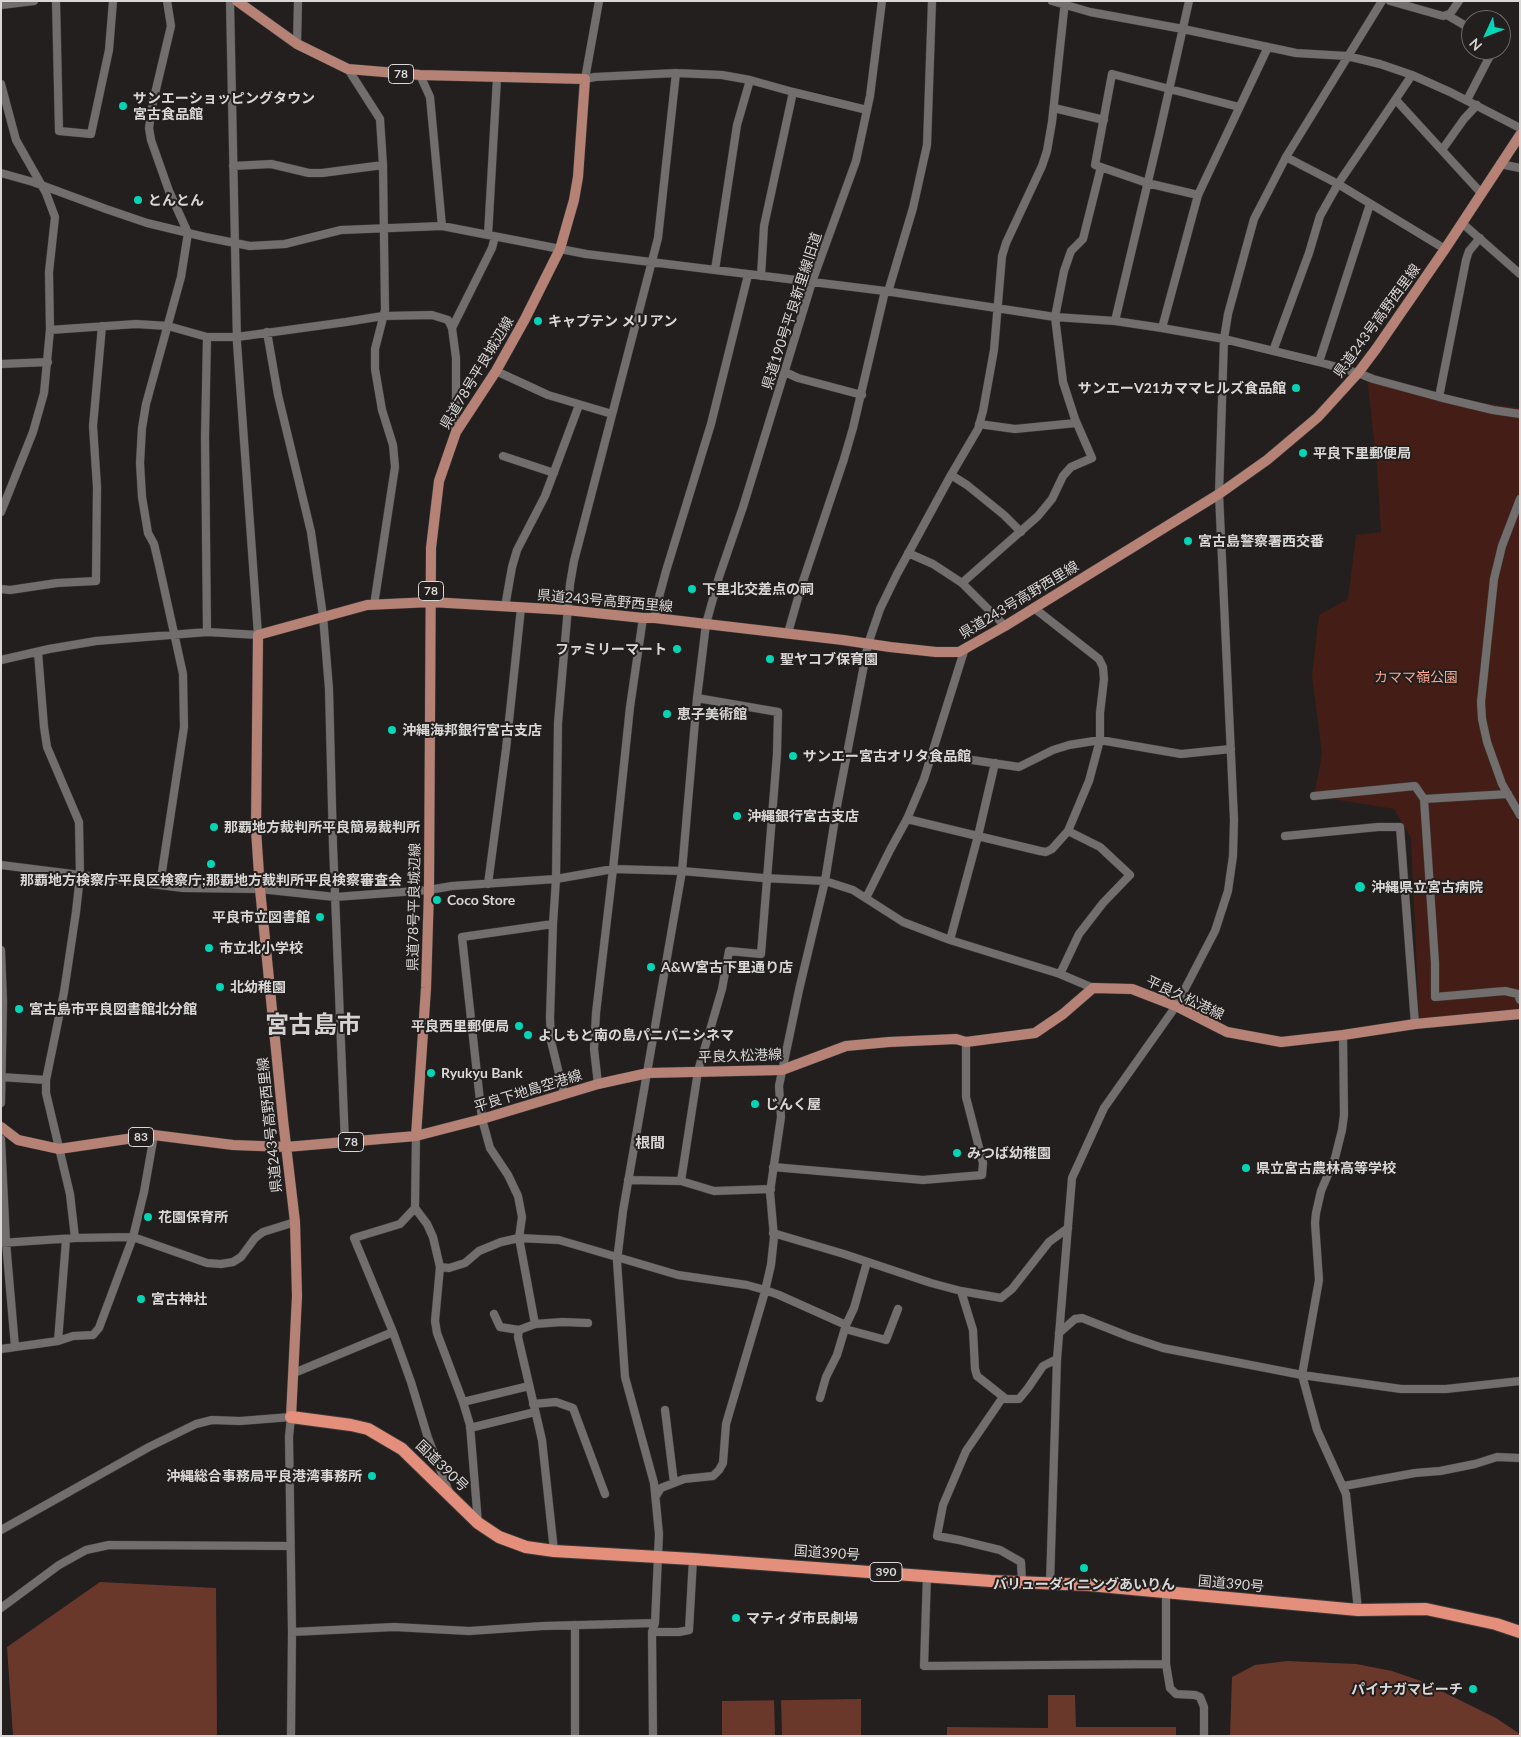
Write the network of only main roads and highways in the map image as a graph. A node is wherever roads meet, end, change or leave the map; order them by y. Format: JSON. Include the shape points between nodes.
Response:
{"nodes":[{"id":1,"x":238,"y":1,"type":"edge"},
{"id":2,"x":1520,"y":135,"type":"edge"},
{"id":3,"x":431,"y":602,"type":"junction"},
{"id":4,"x":1520,"y":1014,"type":"edge"},
{"id":5,"x":648,"y":1073,"type":"joint"},
{"id":6,"x":1,"y":1127,"type":"edge"},
{"id":7,"x":416,"y":1136,"type":"junction"},
{"id":8,"x":286,"y":1147,"type":"junction"},
{"id":9,"x":291,"y":1417,"type":"joint"},
{"id":10,"x":1520,"y":1632,"type":"edge"}],
"edges":[{"from":1,"to":3,"type":"main road","name":"県道78号平良城辺線","number":"78","via":[[298,44],[348,69],[420,75],[585,79],[578,177],[560,249],[525,320],[456,432],[439,481],[431,548]]},
{"from":2,"to":3,"type":"main road","name":"県道243号高野西里線","via":[[1358,373],[1318,417],[1267,460],[1219,494],[959,652],[936,652],[655,618]]},
{"from":3,"to":7,"type":"main road","name":"県道78号平良城辺線","number":"78","via":[[426,998]]},
{"from":3,"to":8,"type":"main road","name":"県道243号高野西里線","via":[[374,605],[258,635],[256,830]]},
{"from":4,"to":5,"type":"main road","name":"平良久松港線","via":[[1280,1042],[1227,1032],[1176,1006],[1132,989],[1093,988],[1035,1033],[966,1042],[956,1039],[846,1046],[782,1070]]},
{"from":5,"to":7,"type":"main road","name":"平良下地島空港線"},
{"from":6,"to":8,"type":"main road","number":"83","via":[[18,1140],[59,1148],[154,1135],[233,1145]]},
{"from":7,"to":8,"type":"main road","number":"78"},
{"from":8,"to":9,"type":"main road","name":"県道243号高野西里線","via":[[295,1222],[297,1296]]},
{"from":9,"to":10,"type":"highway","name":"国道390号","number":"390","via":[[368,1429],[402,1449],[478,1523],[498,1537],[526,1547],[1089,1585],[1358,1610],[1426,1609]]}]}
